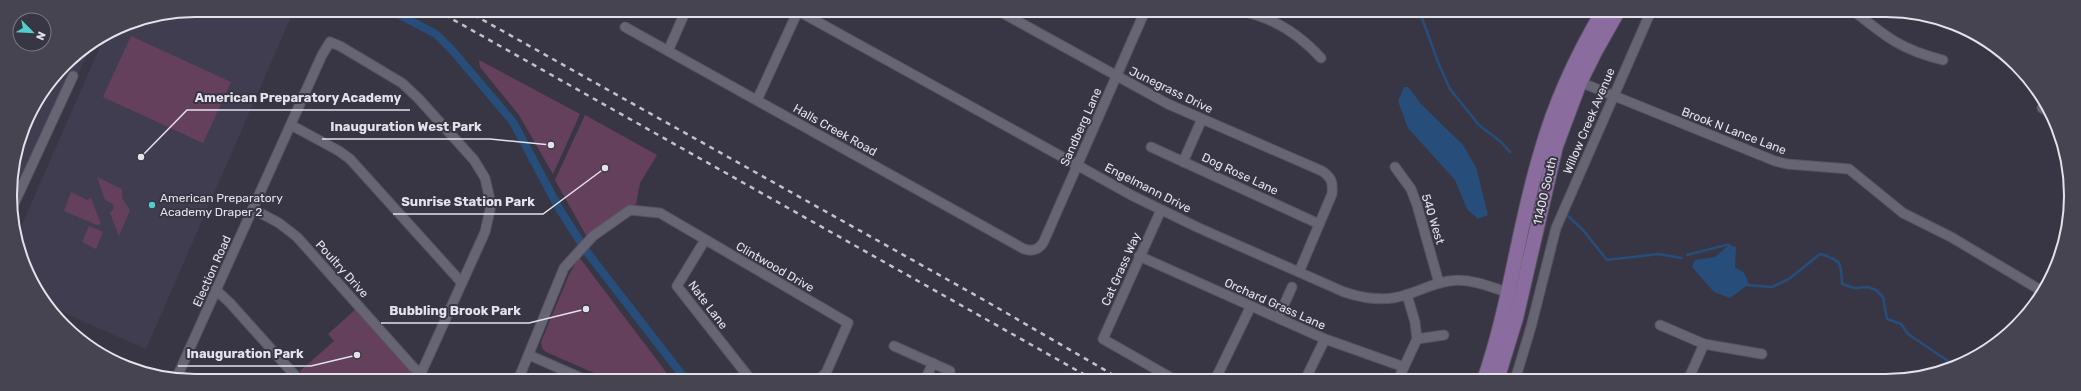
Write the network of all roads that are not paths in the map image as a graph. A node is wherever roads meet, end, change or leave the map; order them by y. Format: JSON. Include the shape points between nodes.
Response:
{"nodes":[{"id":1,"x":683,"y":17,"type":"edge"},
{"id":2,"x":795,"y":17,"type":"edge"},
{"id":3,"x":811,"y":17,"type":"edge"},
{"id":4,"x":1010,"y":17,"type":"edge"},
{"id":5,"x":1142,"y":17,"type":"edge"},
{"id":6,"x":1262,"y":17,"type":"edge"},
{"id":7,"x":1601,"y":17,"type":"edge"},
{"id":8,"x":1615,"y":17,"type":"edge"},
{"id":9,"x":1647,"y":17,"type":"edge"},
{"id":10,"x":1860,"y":17,"type":"edge"},
{"id":11,"x":625,"y":27,"type":"dead end"},
{"id":12,"x":668,"y":51,"type":"junction"},
{"id":13,"x":1321,"y":58,"type":"dead end"},
{"id":14,"x":1943,"y":60,"type":"dead end"},
{"id":15,"x":73,"y":76,"type":"dead end"},
{"id":16,"x":1117,"y":76,"type":"junction"},
{"id":17,"x":1580,"y":82,"type":"junction"},
{"id":18,"x":1613,"y":96,"type":"junction"},
{"id":19,"x":758,"y":100,"type":"junction"},
{"id":20,"x":1202,"y":119,"type":"junction"},
{"id":21,"x":291,"y":125,"type":"junction"},
{"id":22,"x":1151,"y":148,"type":"dead end"},
{"id":23,"x":1183,"y":162,"type":"junction"},
{"id":24,"x":1077,"y":165,"type":"junction"},
{"id":25,"x":1395,"y":167,"type":"dead end"},
{"id":26,"x":17,"y":197,"type":"edge"},
{"id":27,"x":253,"y":209,"type":"junction"},
{"id":28,"x":1161,"y":210,"type":"junction"},
{"id":29,"x":1319,"y":224,"type":"junction"},
{"id":30,"x":705,"y":240,"type":"junction"},
{"id":31,"x":1034,"y":250,"type":"joint"},
{"id":32,"x":1139,"y":256,"type":"junction"},
{"id":33,"x":1299,"y":272,"type":"junction"},
{"id":34,"x":462,"y":283,"type":"junction"},
{"id":35,"x":1439,"y":283,"type":"junction"},
{"id":36,"x":1292,"y":287,"type":"dead end"},
{"id":37,"x":2038,"y":289,"type":"edge"},
{"id":38,"x":216,"y":290,"type":"junction"},
{"id":39,"x":1509,"y":293,"type":"junction"},
{"id":40,"x":1407,"y":295,"type":"junction"},
{"id":41,"x":1251,"y":306,"type":"junction"},
{"id":42,"x":1278,"y":318,"type":"junction"},
{"id":43,"x":1660,"y":325,"type":"dead end"},
{"id":44,"x":1444,"y":335,"type":"dead end"},
{"id":45,"x":1325,"y":339,"type":"junction"},
{"id":46,"x":1417,"y":339,"type":"junction"},
{"id":47,"x":1704,"y":344,"type":"junction"},
{"id":48,"x":894,"y":346,"type":"dead end"},
{"id":49,"x":1762,"y":354,"type":"dead end"},
{"id":50,"x":529,"y":355,"type":"junction"},
{"id":51,"x":933,"y":363,"type":"junction"},
{"id":52,"x":1404,"y":367,"type":"junction"},
{"id":53,"x":950,"y":371,"type":"dead end"},
{"id":54,"x":179,"y":373,"type":"edge"},
{"id":55,"x":294,"y":374,"type":"edge"},
{"id":56,"x":418,"y":374,"type":"edge"},
{"id":57,"x":421,"y":374,"type":"edge"},
{"id":58,"x":521,"y":374,"type":"edge"},
{"id":59,"x":572,"y":374,"type":"edge"},
{"id":60,"x":746,"y":374,"type":"edge"},
{"id":61,"x":825,"y":374,"type":"edge"},
{"id":62,"x":928,"y":374,"type":"edge"},
{"id":63,"x":1165,"y":374,"type":"edge"},
{"id":64,"x":1218,"y":374,"type":"edge"},
{"id":65,"x":1308,"y":374,"type":"edge"},
{"id":66,"x":1401,"y":374,"type":"edge"},
{"id":67,"x":1486,"y":374,"type":"edge"},
{"id":68,"x":1499,"y":374,"type":"edge"},
{"id":69,"x":1499,"y":374,"type":"edge"},
{"id":70,"x":1516,"y":374,"type":"edge"},
{"id":71,"x":1691,"y":374,"type":"edge"}],
"edges":[{"from":1,"to":12,"type":"street"},
{"from":2,"to":19,"type":"street"},
{"from":3,"to":24,"type":"street","name":"Engelmann Drive"},
{"from":4,"to":16,"type":"street","name":"Junegrass Drive"},
{"from":5,"to":16,"type":"street","name":"Sandberg Lane"},
{"from":6,"to":13,"type":"street","via":[[1289,29]]},
{"from":7,"to":39,"type":"main road","name":"11400 South","via":[[1568,77],[1541,151]]},
{"from":8,"to":17,"type":"main road","name":"11400 South"},
{"from":9,"to":18,"type":"street","name":"Willow Creek Avenue"},
{"from":10,"to":14,"type":"street","via":[[1902,47],[1923,56]]},
{"from":11,"to":12,"type":"street","name":"Halls Creek Road"},
{"from":12,"to":19,"type":"street","name":"Halls Creek Road"},
{"from":15,"to":26,"type":"street"},
{"from":16,"to":20,"type":"street","name":"Junegrass Drive"},
{"from":16,"to":24,"type":"street","name":"Sandberg Lane"},
{"from":17,"to":18,"type":"street","name":"Brook N Lance Lane"},
{"from":17,"to":69,"type":"main road","name":"11400 South","via":[[1552,159],[1518,312]]},
{"from":18,"to":37,"type":"street","name":"Brook N Lance Lane","via":[[1781,163],[1849,169],[1903,213],[1951,237]]},
{"from":18,"to":70,"type":"street","name":"Willow Creek Avenue","via":[[1556,228],[1531,327]]},
{"from":19,"to":31,"type":"street","name":"Halls Creek Road","via":[[1024,249]]},
{"from":20,"to":23,"type":"street"},
{"from":20,"to":29,"type":"street","name":"Junegrass Drive","via":[[1331,177],[1332,194]]},
{"from":21,"to":27,"type":"street","name":"Election Road"},
{"from":21,"to":34,"type":"street","via":[[350,159]]},
{"from":21,"to":34,"type":"street","name":"Election Road","via":[[330,42],[402,82],[474,160],[488,189],[490,210],[485,232]]},
{"from":22,"to":23,"type":"street","name":"Dog Rose Lane"},
{"from":23,"to":29,"type":"street","name":"Dog Rose Lane"},
{"from":24,"to":28,"type":"street","name":"Engelmann Drive"},
{"from":24,"to":31,"type":"street","name":"Sandberg Lane","via":[[1042,244]]},
{"from":25,"to":35,"type":"street","name":"540 West","via":[[1417,205]]},
{"from":27,"to":38,"type":"street","name":"Election Road"},
{"from":27,"to":56,"type":"street","name":"Poultry Drive","via":[[279,223],[297,237]]},
{"from":28,"to":32,"type":"street","name":"Cat Grass Way"},
{"from":28,"to":33,"type":"street","name":"Engelmann Drive"},
{"from":29,"to":33,"type":"street"},
{"from":30,"to":50,"type":"street","name":"Clintwood Drive","via":[[660,213],[630,210],[593,236],[564,268]]},
{"from":30,"to":60,"type":"street","name":"Nate Lane","via":[[677,286]]},
{"from":30,"to":61,"type":"street","name":"Clintwood Drive","via":[[848,323]]},
{"from":32,"to":41,"type":"street","name":"Orchard Grass Lane"},
{"from":32,"to":63,"type":"street","name":"Cat Grass Way","via":[[1103,338]]},
{"from":33,"to":40,"type":"street","name":"Engelmann Drive","via":[[1364,298],[1382,299]]},
{"from":34,"to":57,"type":"street"},
{"from":35,"to":39,"type":"street","name":"Engelmann Drive","via":[[1457,280],[1474,282]]},
{"from":35,"to":40,"type":"street","name":"Engelmann Drive"},
{"from":36,"to":42,"type":"street"},
{"from":38,"to":54,"type":"street","name":"Election Road"},
{"from":38,"to":55,"type":"street"},
{"from":39,"to":67,"type":"main road","name":"11400 South"},
{"from":39,"to":68,"type":"main road","via":[[1514,300]]},
{"from":40,"to":46,"type":"street"},
{"from":41,"to":42,"type":"street","name":"Orchard Grass Lane"},
{"from":41,"to":64,"type":"street"},
{"from":42,"to":45,"type":"street","name":"Orchard Grass Lane"},
{"from":43,"to":47,"type":"street"},
{"from":44,"to":46,"type":"street"},
{"from":45,"to":52,"type":"street","name":"Orchard Grass Lane"},
{"from":45,"to":65,"type":"street"},
{"from":46,"to":52,"type":"street"},
{"from":47,"to":49,"type":"street"},
{"from":47,"to":71,"type":"street"},
{"from":48,"to":51,"type":"street"},
{"from":50,"to":58,"type":"street"},
{"from":50,"to":59,"type":"street"},
{"from":51,"to":53,"type":"street"},
{"from":51,"to":62,"type":"street"},
{"from":52,"to":66,"type":"street"}]}
